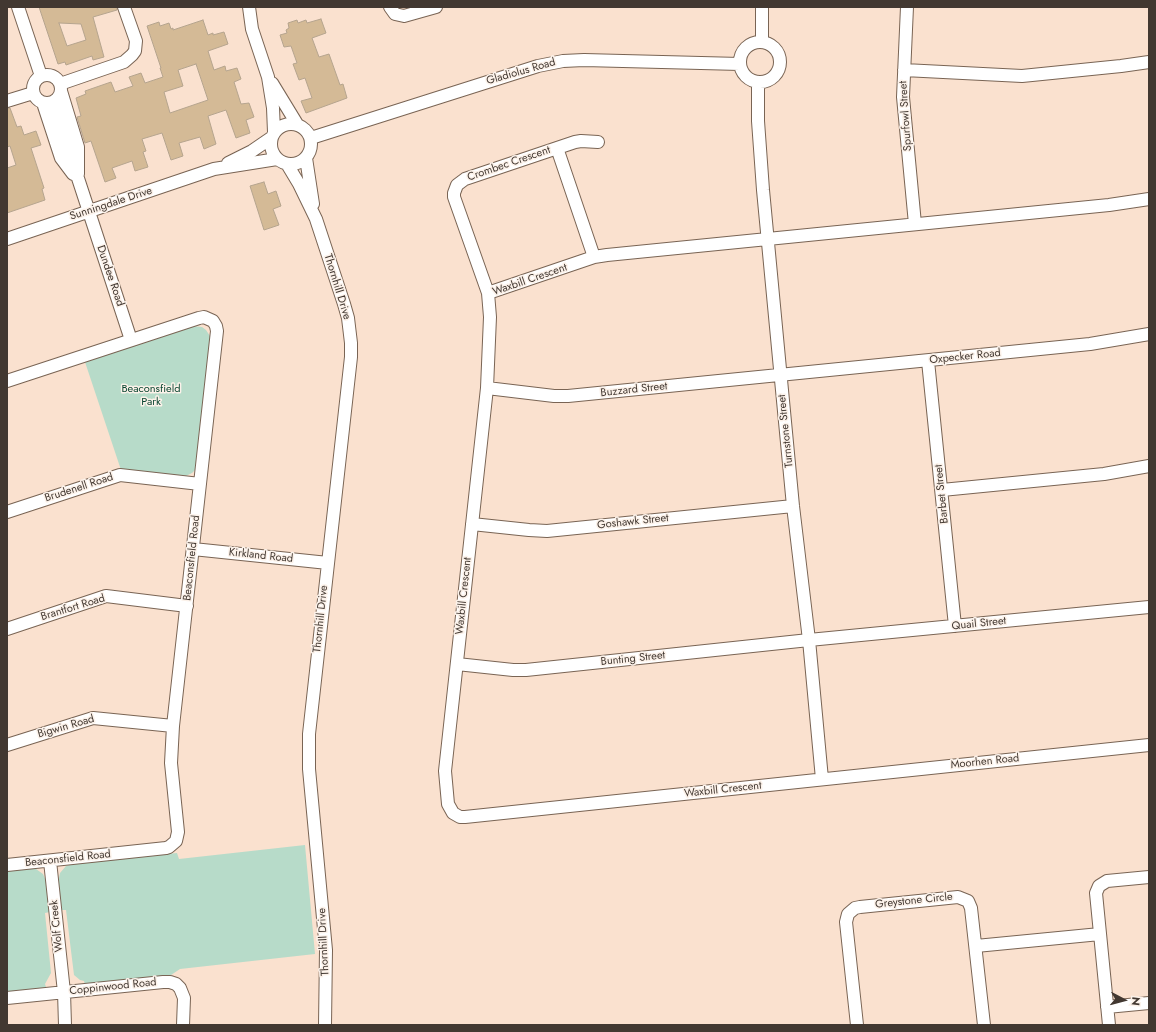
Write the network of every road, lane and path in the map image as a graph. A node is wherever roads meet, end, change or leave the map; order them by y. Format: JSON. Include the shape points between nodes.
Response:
{"nodes":[{"id":1,"x":18,"y":7,"type":"edge"},
{"id":2,"x":124,"y":7,"type":"edge"},
{"id":3,"x":249,"y":7,"type":"edge"},
{"id":4,"x":390,"y":7,"type":"edge"},
{"id":5,"x":436,"y":7,"type":"edge"},
{"id":6,"x":762,"y":7,"type":"edge"},
{"id":7,"x":907,"y":7,"type":"edge"},
{"id":8,"x":762,"y":42,"type":"junction"},
{"id":9,"x":1149,"y":62,"type":"edge"},
{"id":10,"x":740,"y":64,"type":"junction"},
{"id":11,"x":904,"y":70,"type":"junction"},
{"id":12,"x":41,"y":76,"type":"junction"},
{"id":13,"x":268,"y":77,"type":"junction"},
{"id":14,"x":758,"y":82,"type":"junction"},
{"id":15,"x":61,"y":88,"type":"junction"},
{"id":16,"x":33,"y":93,"type":"junction"},
{"id":17,"x":7,"y":101,"type":"edge"},
{"id":18,"x":48,"y":102,"type":"junction"},
{"id":19,"x":297,"y":124,"type":"junction"},
{"id":20,"x":273,"y":135,"type":"junction"},
{"id":21,"x":311,"y":138,"type":"junction"},
{"id":22,"x":598,"y":142,"type":"dead end"},
{"id":23,"x":557,"y":148,"type":"junction"},
{"id":24,"x":306,"y":158,"type":"junction"},
{"id":25,"x":282,"y":161,"type":"junction"},
{"id":26,"x":214,"y":170,"type":"junction"},
{"id":27,"x":78,"y":181,"type":"junction"},
{"id":28,"x":1149,"y":199,"type":"edge"},
{"id":29,"x":88,"y":212,"type":"junction"},
{"id":30,"x":316,"y":219,"type":"junction"},
{"id":31,"x":915,"y":224,"type":"junction"},
{"id":32,"x":7,"y":239,"type":"edge"},
{"id":33,"x":768,"y":239,"type":"junction"},
{"id":34,"x":594,"y":258,"type":"junction"},
{"id":35,"x":488,"y":293,"type":"junction"},
{"id":36,"x":1149,"y":334,"type":"edge"},
{"id":37,"x":131,"y":340,"type":"junction"},
{"id":38,"x":928,"y":361,"type":"junction"},
{"id":39,"x":780,"y":376,"type":"junction"},
{"id":40,"x":7,"y":381,"type":"edge"},
{"id":41,"x":487,"y":388,"type":"junction"},
{"id":42,"x":1149,"y":466,"type":"edge"},
{"id":43,"x":200,"y":484,"type":"junction"},
{"id":44,"x":942,"y":490,"type":"junction"},
{"id":45,"x":793,"y":506,"type":"junction"},
{"id":46,"x":7,"y":512,"type":"edge"},
{"id":47,"x":472,"y":524,"type":"junction"},
{"id":48,"x":193,"y":548,"type":"junction"},
{"id":49,"x":328,"y":563,"type":"junction"},
{"id":50,"x":187,"y":606,"type":"junction"},
{"id":51,"x":1149,"y":607,"type":"edge"},
{"id":52,"x":955,"y":626,"type":"junction"},
{"id":53,"x":7,"y":629,"type":"edge"},
{"id":54,"x":809,"y":640,"type":"junction"},
{"id":55,"x":457,"y":664,"type":"junction"},
{"id":56,"x":173,"y":726,"type":"junction"},
{"id":57,"x":7,"y":745,"type":"edge"},
{"id":58,"x":1149,"y":745,"type":"edge"},
{"id":59,"x":822,"y":779,"type":"junction"},
{"id":60,"x":50,"y":861,"type":"junction"},
{"id":61,"x":7,"y":865,"type":"edge"},
{"id":62,"x":1149,"y":876,"type":"edge"},
{"id":63,"x":1100,"y":934,"type":"junction"},
{"id":64,"x":976,"y":946,"type":"junction"},
{"id":65,"x":64,"y":992,"type":"junction"},
{"id":66,"x":7,"y":998,"type":"edge"},
{"id":67,"x":1149,"y":1003,"type":"edge"},
{"id":68,"x":1107,"y":1007,"type":"junction"},
{"id":69,"x":65,"y":1025,"type":"edge"},
{"id":70,"x":183,"y":1025,"type":"edge"},
{"id":71,"x":325,"y":1025,"type":"edge"},
{"id":72,"x":857,"y":1025,"type":"edge"},
{"id":73,"x":984,"y":1025,"type":"edge"},
{"id":74,"x":1109,"y":1025,"type":"edge"}],
"edges":[{"from":1,"to":12,"type":"street"},
{"from":2,"to":15,"type":"street","via":[[136,41],[132,55],[124,62]]},
{"from":3,"to":13,"type":"street","via":[[252,29]]},
{"from":4,"to":5,"type":"street","via":[[396,14],[404,16]]},
{"from":6,"to":8,"type":"street"},
{"from":7,"to":11,"type":"street","name":"Spurfowl Street"},
{"from":8,"to":10,"type":"street","via":[[749,46],[744,51]]},
{"from":8,"to":14,"type":"street","via":[[774,48],[780,60],[776,74],[772,78]]},
{"from":9,"to":11,"type":"street","via":[[1022,76]]},
{"from":10,"to":14,"type":"street","via":[[746,76]]},
{"from":10,"to":21,"type":"street","name":"Gladiolus Road","via":[[563,61]]},
{"from":11,"to":31,"type":"street","name":"Spurfowl Street","via":[[903,97]]},
{"from":12,"to":15,"type":"street","via":[[54,77]]},
{"from":12,"to":16,"type":"street","via":[[34,82]]},
{"from":13,"to":19,"type":"street"},
{"from":13,"to":20,"type":"street","via":[[273,108]]},
{"from":14,"to":33,"type":"street","name":"Turnstone Street","via":[[762,190]]},
{"from":15,"to":18,"type":"street","via":[[58,97]]},
{"from":15,"to":27,"type":"street","via":[[78,147]]},
{"from":16,"to":17,"type":"street"},
{"from":16,"to":18,"type":"street","via":[[36,98]]},
{"from":18,"to":27,"type":"street","name":"Dundee Road"},
{"from":19,"to":20,"type":"street","via":[[284,124]]},
{"from":19,"to":21,"type":"street","via":[[303,127]]},
{"from":20,"to":25,"type":"street","via":[[270,144],[272,150]]},
{"from":20,"to":26,"type":"street","name":"Sunningdale Drive","via":[[252,151]]},
{"from":21,"to":24,"type":"street","via":[[312,145]]},
{"from":22,"to":23,"type":"street","name":"Crombec Crescent","via":[[581,141]]},
{"from":23,"to":34,"type":"street","name":"Crombec Crescent"},
{"from":23,"to":35,"type":"street","name":"Crombec Crescent","via":[[465,179],[459,182],[455,189],[454,197]]},
{"from":24,"to":25,"type":"street","via":[[294,164]]},
{"from":24,"to":30,"type":"street","name":"Thornhill Drive"},
{"from":25,"to":26,"type":"street","name":"Sunningdale Drive"},
{"from":25,"to":30,"type":"street","name":"Thornhill Drive","via":[[299,184]]},
{"from":26,"to":29,"type":"street","name":"Sunningdale Drive"},
{"from":27,"to":29,"type":"street","name":"Dundee Road"},
{"from":28,"to":31,"type":"street","name":"Waxbill Crescent"},
{"from":29,"to":32,"type":"street","name":"Sunningdale Drive"},
{"from":29,"to":37,"type":"street","name":"Dundee Road"},
{"from":30,"to":49,"type":"street","name":"Thornhill Drive","via":[[348,318],[351,343]]},
{"from":31,"to":33,"type":"street","name":"Waxbill Crescent"},
{"from":33,"to":34,"type":"street","name":"Waxbill Crescent"},
{"from":33,"to":39,"type":"street","name":"Turnstone Street"},
{"from":34,"to":35,"type":"street","name":"Waxbill Crescent"},
{"from":35,"to":41,"type":"street","name":"Waxbill Crescent","via":[[490,317]]},
{"from":36,"to":38,"type":"street","name":"Oxpecker Road","via":[[1090,344]]},
{"from":37,"to":40,"type":"street","name":"Beaconsfield Road"},
{"from":37,"to":43,"type":"street","name":"Beaconsfield Road","via":[[199,318],[209,318],[216,326],[217,340]]},
{"from":38,"to":39,"type":"street","name":"Oxpecker Road"},
{"from":38,"to":44,"type":"street","name":"Barbet Street"},
{"from":39,"to":41,"type":"street","name":"Buzzard Street","via":[[568,396]]},
{"from":39,"to":45,"type":"street","name":"Turnstone Street"},
{"from":41,"to":47,"type":"street","name":"Waxbill Crescent"},
{"from":42,"to":44,"type":"street","via":[[1104,474]]},
{"from":43,"to":46,"type":"street","name":"Brudenell Road","via":[[120,475]]},
{"from":43,"to":48,"type":"street","name":"Beaconsfield Road"},
{"from":44,"to":52,"type":"street","name":"Barbet Street"},
{"from":45,"to":47,"type":"street","name":"Goshawk Street","via":[[548,531]]},
{"from":45,"to":54,"type":"street","name":"Turnstone Street"},
{"from":47,"to":55,"type":"street","name":"Waxbill Crescent"},
{"from":48,"to":49,"type":"street","name":"Kirkland Road"},
{"from":48,"to":50,"type":"street","name":"Beaconsfield Road"},
{"from":49,"to":71,"type":"street","name":"Thornhill Drive","via":[[309,750],[326,950]]},
{"from":50,"to":53,"type":"street","name":"Brantfort Road","via":[[106,596]]},
{"from":50,"to":56,"type":"street","name":"Beaconsfield Road"},
{"from":51,"to":52,"type":"street","name":"Quail Street"},
{"from":52,"to":54,"type":"street","name":"Quail Street"},
{"from":54,"to":55,"type":"street","name":"Bunting Street","via":[[526,670]]},
{"from":54,"to":59,"type":"street","name":"Turnstone Street"},
{"from":55,"to":59,"type":"street","name":"Waxbill Crescent","via":[[445,771],[449,808],[460,816]]},
{"from":56,"to":57,"type":"street","name":"Bigwin Road","via":[[93,718]]},
{"from":56,"to":60,"type":"street","name":"Beaconsfield Road","via":[[171,770],[178,832],[173,844],[166,848]]},
{"from":58,"to":59,"type":"street","name":"Moorhen Road"},
{"from":60,"to":61,"type":"street","name":"Beaconsfield Road"},
{"from":60,"to":65,"type":"street","name":"Wolf Creek"},
{"from":62,"to":63,"type":"street","via":[[1107,881],[1099,886],[1096,893]]},
{"from":63,"to":64,"type":"street"},
{"from":63,"to":68,"type":"street"},
{"from":64,"to":72,"type":"street","name":"Greystone Circle","via":[[971,908],[968,901],[962,897],[860,907],[851,911],[846,922]]},
{"from":64,"to":73,"type":"street","name":"Greystone Circle"},
{"from":65,"to":66,"type":"street","name":"Coppinwood Road"},
{"from":65,"to":69,"type":"street","name":"Wolf Creek"},
{"from":65,"to":70,"type":"street","name":"Coppinwood Road","via":[[163,982],[176,984],[184,998]]},
{"from":67,"to":68,"type":"street"},
{"from":68,"to":74,"type":"street"}]}
